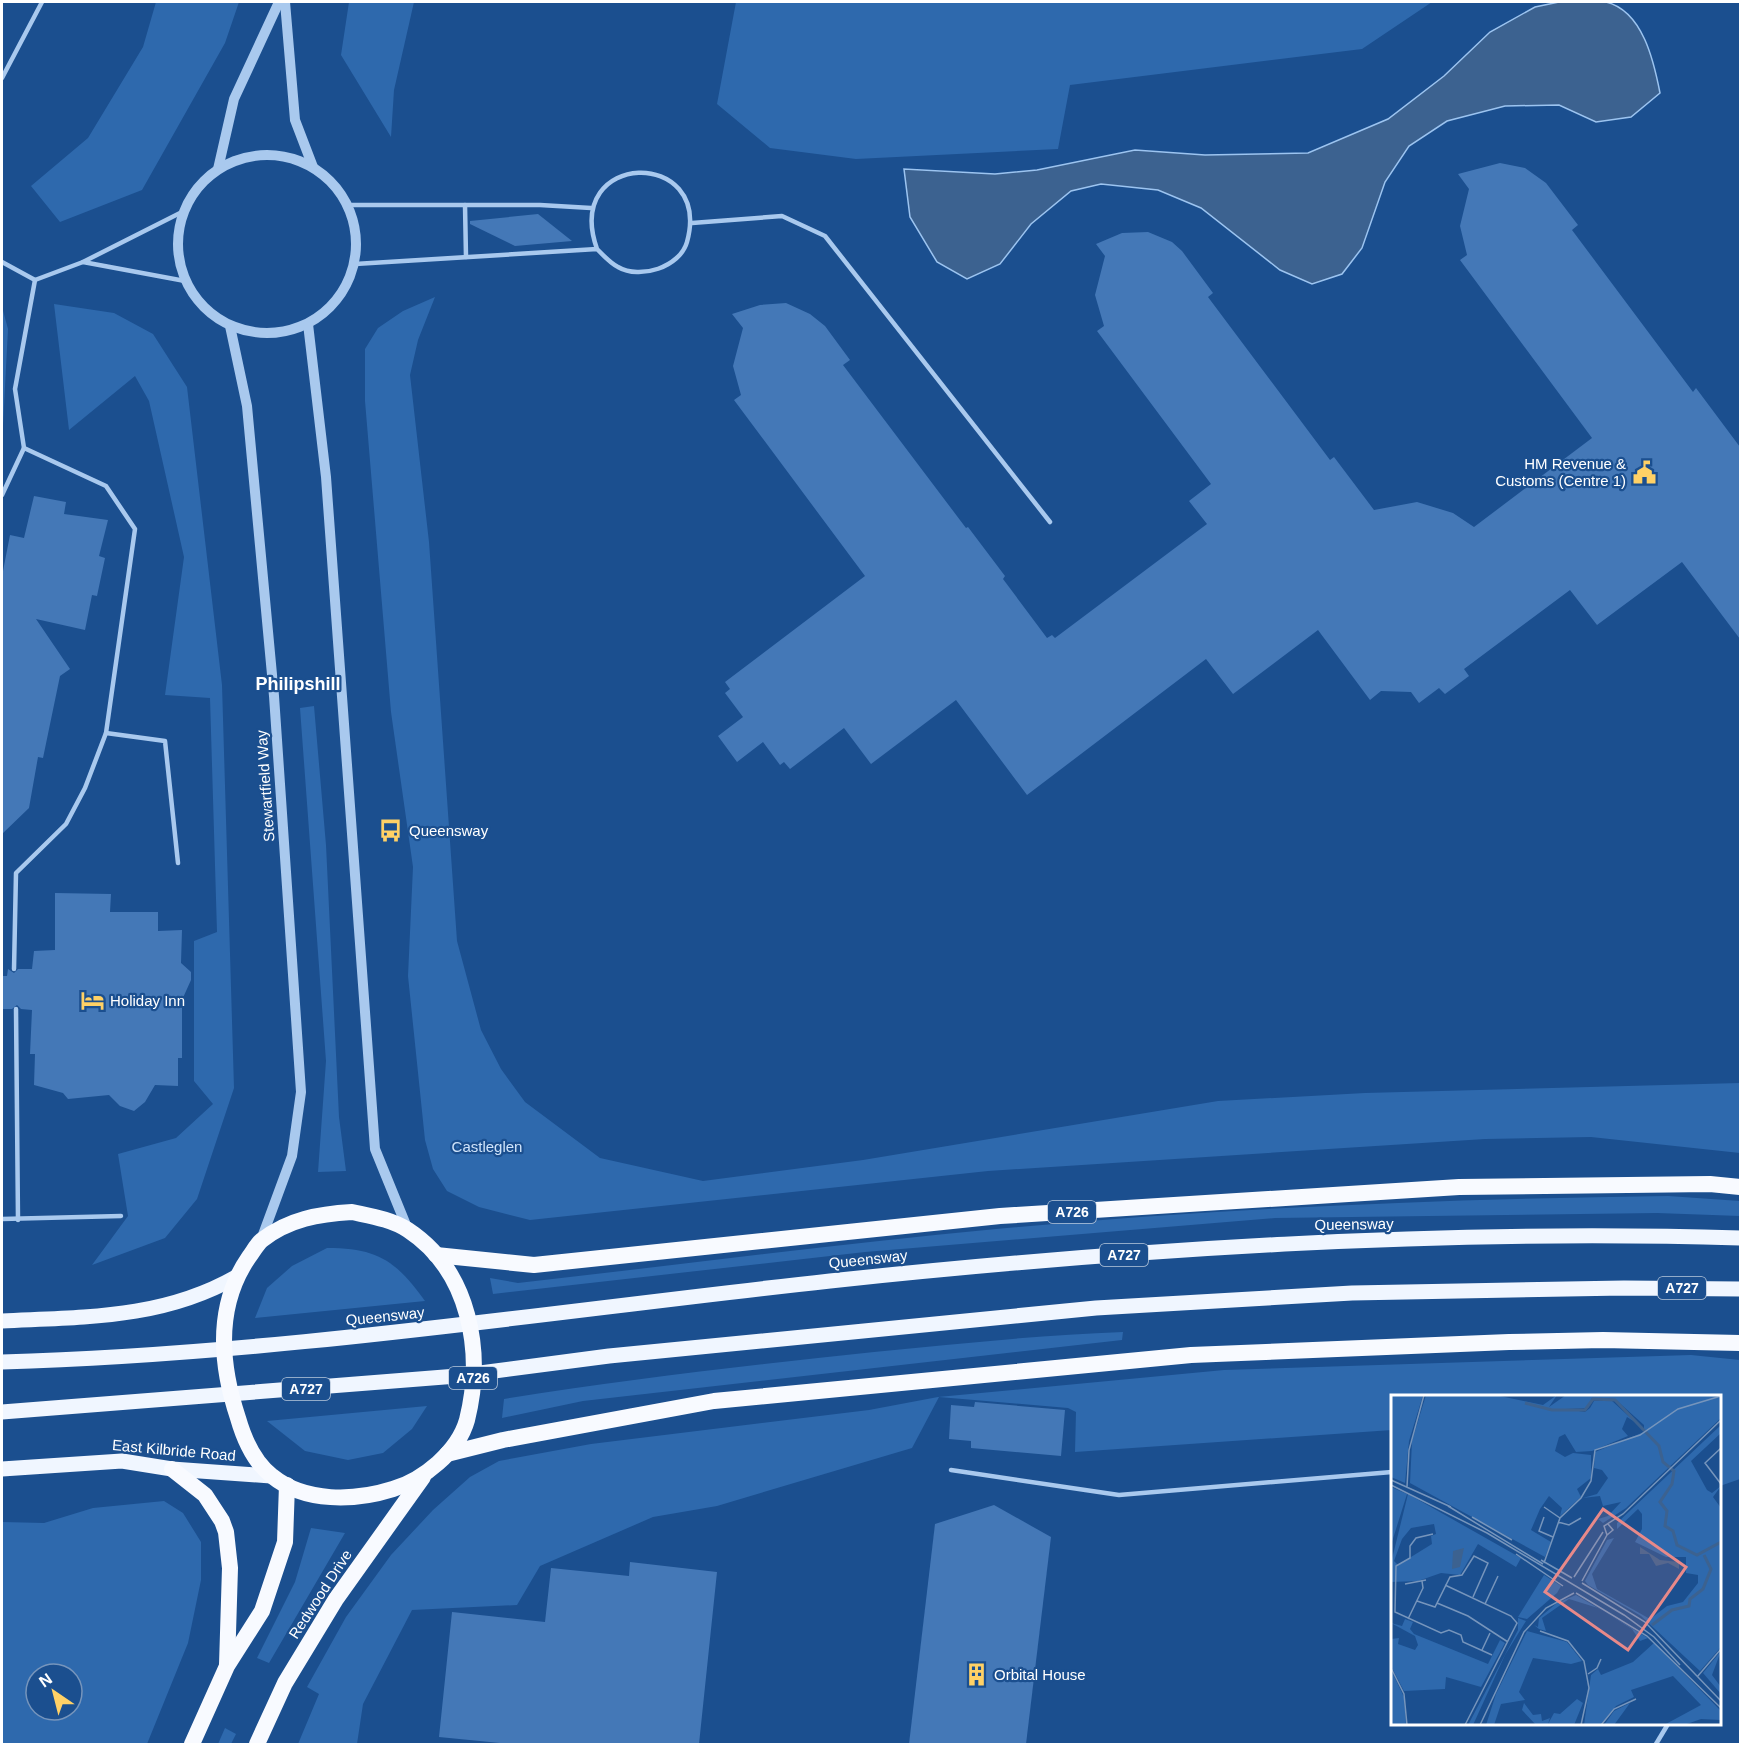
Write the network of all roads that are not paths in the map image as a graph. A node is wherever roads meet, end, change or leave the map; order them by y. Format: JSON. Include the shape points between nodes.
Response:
{"nodes":[{"id":1,"x":42,"y":2,"type":"edge"},
{"id":2,"x":279,"y":2,"type":"edge"},
{"id":3,"x":285,"y":2,"type":"edge"},
{"id":4,"x":2,"y":78,"type":"edge"},
{"id":5,"x":313,"y":167,"type":"junction"},
{"id":6,"x":218,"y":169,"type":"junction"},
{"id":7,"x":348,"y":205,"type":"junction"},
{"id":8,"x":465,"y":205,"type":"junction"},
{"id":9,"x":591,"y":208,"type":"junction"},
{"id":10,"x":184,"y":211,"type":"junction"},
{"id":11,"x":692,"y":223,"type":"junction"},
{"id":12,"x":597,"y":249,"type":"junction"},
{"id":13,"x":466,"y":257,"type":"junction"},
{"id":14,"x":2,"y":262,"type":"edge"},
{"id":15,"x":83,"y":262,"type":"junction"},
{"id":16,"x":355,"y":264,"type":"junction"},
{"id":17,"x":35,"y":280,"type":"junction"},
{"id":18,"x":185,"y":281,"type":"junction"},
{"id":19,"x":308,"y":324,"type":"junction"},
{"id":20,"x":230,"y":326,"type":"junction"},
{"id":21,"x":24,"y":448,"type":"junction"},
{"id":22,"x":2,"y":495,"type":"edge"},
{"id":23,"x":1050,"y":522,"type":"dead end"},
{"id":24,"x":106,"y":733,"type":"junction"},
{"id":25,"x":178,"y":863,"type":"dead end"},
{"id":26,"x":14,"y":969,"type":"dead end"},
{"id":27,"x":16,"y":1009,"type":"dead end"},
{"id":28,"x":1740,"y":1187,"type":"edge"},
{"id":29,"x":121,"y":1216,"type":"dead end"},
{"id":30,"x":2,"y":1220,"type":"edge"},
{"id":31,"x":18,"y":1220,"type":"junction"},
{"id":32,"x":408,"y":1230,"type":"junction"},
{"id":33,"x":1740,"y":1238,"type":"edge"},
{"id":34,"x":261,"y":1240,"type":"junction"},
{"id":35,"x":436,"y":1255,"type":"junction"},
{"id":36,"x":236,"y":1277,"type":"junction"},
{"id":37,"x":1740,"y":1289,"type":"edge"},
{"id":38,"x":2,"y":1321,"type":"edge"},
{"id":39,"x":1740,"y":1343,"type":"edge"},
{"id":40,"x":2,"y":1362,"type":"edge"},
{"id":41,"x":2,"y":1412,"type":"edge"},
{"id":42,"x":447,"y":1454,"type":"junction"},
{"id":43,"x":2,"y":1469,"type":"edge"},
{"id":44,"x":172,"y":1469,"type":"junction"},
{"id":45,"x":951,"y":1470,"type":"dead end"},
{"id":46,"x":427,"y":1472,"type":"junction"},
{"id":47,"x":1391,"y":1472,"type":"edge"},
{"id":48,"x":271,"y":1476,"type":"junction"},
{"id":49,"x":287,"y":1485,"type":"junction"},
{"id":50,"x":227,"y":1666,"type":"junction"},
{"id":51,"x":1667,"y":1725,"type":"edge"},
{"id":52,"x":192,"y":1744,"type":"edge"},
{"id":53,"x":257,"y":1744,"type":"edge"},
{"id":54,"x":1656,"y":1744,"type":"edge"}],
"edges":[{"from":1,"to":4,"type":"lane"},
{"from":2,"to":6,"type":"street","via":[[234,99]]},
{"from":3,"to":5,"type":"street","via":[[296,120]]},
{"from":5,"to":6,"type":"street","via":[[290,157],[265,154],[241,158]]},
{"from":5,"to":7,"type":"street","via":[[334,183]]},
{"from":6,"to":10,"type":"street","via":[[197,187]]},
{"from":7,"to":8,"type":"lane"},
{"from":7,"to":16,"type":"street","via":[[357,234]]},
{"from":8,"to":9,"type":"lane"},
{"from":8,"to":13,"type":"lane"},
{"from":9,"to":11,"type":"lane","via":[[603,188],[622,174],[645,171],[664,176],[679,188],[689,204]]},
{"from":9,"to":12,"type":"lane","via":[[590,229]]},
{"from":10,"to":15,"type":"lane"},
{"from":10,"to":18,"type":"street","via":[[178,246]]},
{"from":11,"to":12,"type":"lane","via":[[686,246],[670,264],[648,273],[619,268]]},
{"from":11,"to":23,"type":"lane","via":[[782,216],[825,236]]},
{"from":12,"to":13,"type":"lane"},
{"from":13,"to":16,"type":"lane"},
{"from":14,"to":17,"type":"lane"},
{"from":15,"to":17,"type":"lane"},
{"from":15,"to":18,"type":"lane"},
{"from":16,"to":19,"type":"street","via":[[345,288],[329,309]]},
{"from":17,"to":21,"type":"lane","via":[[15,389]]},
{"from":18,"to":20,"type":"street","via":[[211,315]]},
{"from":19,"to":20,"type":"street","via":[[282,332],[255,333]]},
{"from":19,"to":32,"type":"street","via":[[326,477],[375,1149]]},
{"from":20,"to":34,"type":"street","name":"Stewartfield Way","via":[[247,406],[273,685],[301,1092],[292,1156]]},
{"from":21,"to":22,"type":"lane"},
{"from":21,"to":24,"type":"lane","via":[[106,486],[135,529]]},
{"from":24,"to":25,"type":"lane","via":[[165,741]]},
{"from":24,"to":26,"type":"lane","via":[[66,824],[16,873]]},
{"from":27,"to":31,"type":"lane"},
{"from":28,"to":35,"type":"highway","name":"Queensway","number":"A726","via":[[1459,1187],[1000,1216],[534,1265]]},
{"from":29,"to":31,"type":"lane"},
{"from":30,"to":31,"type":"lane"},
{"from":32,"to":34,"type":"highway","number":"A726","via":[[352,1212],[315,1215],[288,1224]]},
{"from":32,"to":35,"type":"highway","number":"A726"},
{"from":33,"to":40,"type":"main road","name":"Queensway","number":"A727","via":[[1650,1235],[1300,1243],[994,1265],[357,1337],[87,1360]]},
{"from":34,"to":36,"type":"highway","number":"A726"},
{"from":35,"to":42,"type":"highway","number":"A726","via":[[459,1289],[467,1310],[474,1360],[473,1397],[465,1428]]},
{"from":36,"to":38,"type":"main road","via":[[206,1294],[160,1307],[111,1316]]},
{"from":36,"to":48,"type":"highway","number":"A726","via":[[223,1334],[225,1374],[242,1433]]},
{"from":37,"to":41,"type":"main road","number":"A727","via":[[1352,1293],[1096,1308],[609,1356],[457,1376]]},
{"from":39,"to":42,"type":"highway","number":"A726","via":[[1521,1341],[1191,1355],[714,1401]]},
{"from":42,"to":46,"type":"highway","number":"A726"},
{"from":43,"to":44,"type":"main road","name":"East Kilbride Road","via":[[122,1461]]},
{"from":44,"to":48,"type":"main road","name":"East Kilbride Road"},
{"from":44,"to":50,"type":"highway","via":[[205,1495],[226,1532],[230,1568]]},
{"from":45,"to":47,"type":"lane","via":[[1119,1495]]},
{"from":46,"to":49,"type":"highway","number":"A726","via":[[401,1487],[371,1496],[322,1496]]},
{"from":46,"to":53,"type":"highway","name":"Redwood Drive","number":"A726","via":[[336,1599],[285,1683]]},
{"from":48,"to":49,"type":"highway","number":"A726"},
{"from":49,"to":50,"type":"highway","via":[[285,1542],[262,1611]]},
{"from":50,"to":52,"type":"highway"},
{"from":51,"to":54,"type":"lane"}]}
